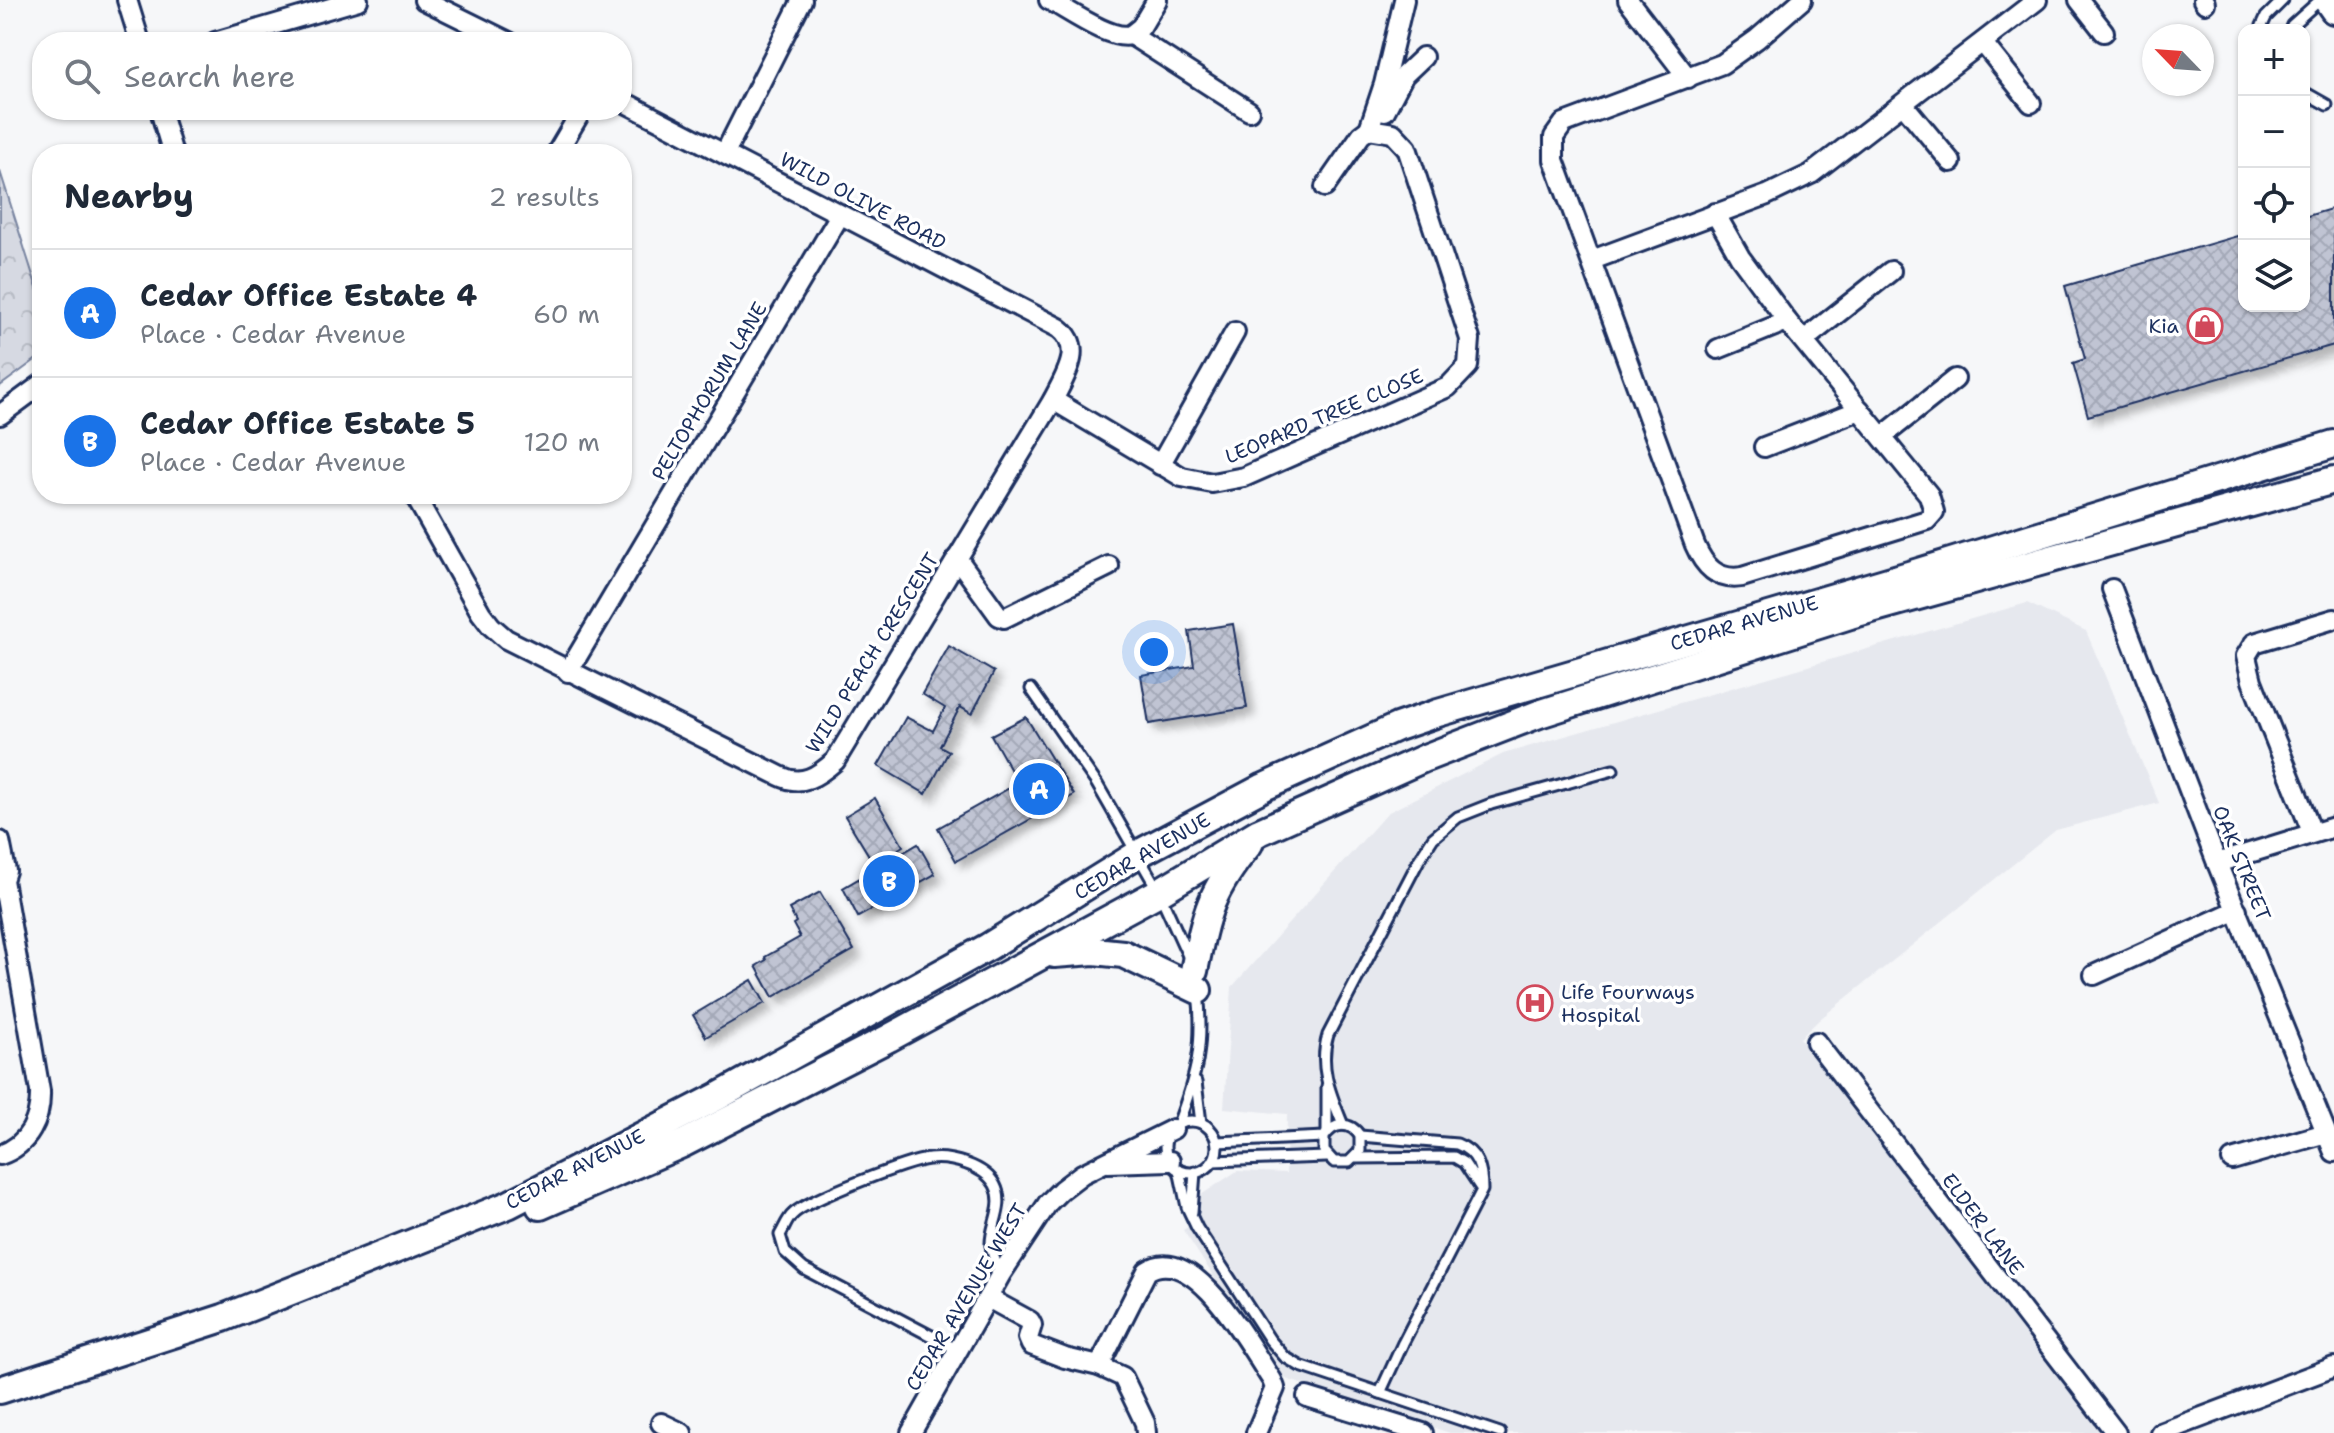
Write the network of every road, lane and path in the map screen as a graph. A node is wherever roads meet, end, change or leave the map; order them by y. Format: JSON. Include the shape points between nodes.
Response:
{"nodes":[{"id":1,"x":127,"y":0,"type":"edge"},
{"id":2,"x":358,"y":0,"type":"edge"},
{"id":3,"x":424,"y":0,"type":"edge"},
{"id":4,"x":802,"y":0,"type":"edge"},
{"id":5,"x":1049,"y":0,"type":"edge"},
{"id":6,"x":1157,"y":0,"type":"edge"},
{"id":7,"x":1404,"y":0,"type":"edge"},
{"id":8,"x":1628,"y":0,"type":"edge"},
{"id":9,"x":1802,"y":0,"type":"edge"},
{"id":10,"x":2037,"y":0,"type":"edge"},
{"id":11,"x":2079,"y":0,"type":"edge"},
{"id":12,"x":2283,"y":0,"type":"edge"},
{"id":13,"x":2320,"y":0,"type":"edge"},
{"id":14,"x":2327,"y":0,"type":"edge"},
{"id":15,"x":2334,"y":10,"type":"edge"},
{"id":16,"x":2263,"y":24,"type":"edge"},
{"id":17,"x":2293,"y":24,"type":"edge"},
{"id":18,"x":137,"y":32,"type":"edge"},
{"id":19,"x":249,"y":32,"type":"edge"},
{"id":20,"x":489,"y":32,"type":"edge"},
{"id":21,"x":2104,"y":32,"type":"dead end"},
{"id":22,"x":1131,"y":35,"type":"junction"},
{"id":23,"x":1983,"y":43,"type":"junction"},
{"id":24,"x":1423,"y":57,"type":"dead end"},
{"id":25,"x":1688,"y":78,"type":"junction"},
{"id":26,"x":2310,"y":95,"type":"edge"},
{"id":27,"x":2031,"y":103,"type":"dead end"},
{"id":28,"x":1903,"y":104,"type":"junction"},
{"id":29,"x":2327,"y":105,"type":"dead end"},
{"id":30,"x":632,"y":106,"type":"edge"},
{"id":31,"x":1249,"y":111,"type":"dead end"},
{"id":32,"x":163,"y":120,"type":"edge"},
{"id":33,"x":576,"y":120,"type":"edge"},
{"id":34,"x":1373,"y":129,"type":"junction"},
{"id":35,"x":170,"y":144,"type":"edge"},
{"id":36,"x":562,"y":144,"type":"edge"},
{"id":37,"x":725,"y":153,"type":"junction"},
{"id":38,"x":1951,"y":162,"type":"dead end"},
{"id":39,"x":1325,"y":187,"type":"dead end"},
{"id":40,"x":1715,"y":213,"type":"junction"},
{"id":41,"x":840,"y":215,"type":"junction"},
{"id":42,"x":1592,"y":260,"type":"junction"},
{"id":43,"x":1891,"y":271,"type":"dead end"},
{"id":44,"x":1787,"y":321,"type":"junction"},
{"id":45,"x":1235,"y":332,"type":"dead end"},
{"id":46,"x":1804,"y":340,"type":"junction"},
{"id":47,"x":1718,"y":349,"type":"dead end"},
{"id":48,"x":1073,"y":350,"type":"joint"},
{"id":49,"x":1955,"y":379,"type":"dead end"},
{"id":50,"x":32,"y":391,"type":"edge"},
{"id":51,"x":1053,"y":400,"type":"junction"},
{"id":52,"x":1860,"y":410,"type":"junction"},
{"id":53,"x":0,"y":415,"type":"edge"},
{"id":54,"x":1883,"y":436,"type":"junction"},
{"id":55,"x":2334,"y":444,"type":"edge"},
{"id":56,"x":1764,"y":447,"type":"dead end"},
{"id":57,"x":1160,"y":465,"type":"junction"},
{"id":58,"x":2334,"y":480,"type":"edge"},
{"id":59,"x":420,"y":504,"type":"edge"},
{"id":60,"x":957,"y":558,"type":"junction"},
{"id":61,"x":1109,"y":566,"type":"dead end"},
{"id":62,"x":2112,"y":589,"type":"dead end"},
{"id":63,"x":2334,"y":619,"type":"edge"},
{"id":64,"x":568,"y":672,"type":"junction"},
{"id":65,"x":1031,"y":689,"type":"dead end"},
{"id":66,"x":1613,"y":770,"type":"dead end"},
{"id":67,"x":2334,"y":827,"type":"edge"},
{"id":68,"x":1259,"y":832,"type":"junction"},
{"id":69,"x":2312,"y":832,"type":"junction"},
{"id":70,"x":0,"y":841,"type":"edge"},
{"id":71,"x":1138,"y":854,"type":"junction"},
{"id":72,"x":2217,"y":863,"type":"junction"},
{"id":73,"x":1,"y":879,"type":"edge"},
{"id":74,"x":1159,"y":892,"type":"junction"},
{"id":75,"x":2237,"y":910,"type":"junction"},
{"id":76,"x":1042,"y":955,"type":"junction"},
{"id":77,"x":2094,"y":975,"type":"dead end"},
{"id":78,"x":1196,"y":980,"type":"junction"},
{"id":79,"x":1816,"y":1042,"type":"dead end"},
{"id":80,"x":1196,"y":1079,"type":"junction"},
{"id":81,"x":1327,"y":1083,"type":"junction"},
{"id":82,"x":1201,"y":1123,"type":"junction"},
{"id":83,"x":1343,"y":1125,"type":"junction"},
{"id":84,"x":1176,"y":1126,"type":"junction"},
{"id":85,"x":2326,"y":1133,"type":"junction"},
{"id":86,"x":1325,"y":1135,"type":"junction"},
{"id":87,"x":1360,"y":1136,"type":"junction"},
{"id":88,"x":1217,"y":1142,"type":"junction"},
{"id":89,"x":2334,"y":1152,"type":"edge"},
{"id":90,"x":0,"y":1155,"type":"edge"},
{"id":91,"x":1327,"y":1157,"type":"junction"},
{"id":92,"x":1356,"y":1158,"type":"junction"},
{"id":93,"x":2232,"y":1160,"type":"dead end"},
{"id":94,"x":1213,"y":1161,"type":"junction"},
{"id":95,"x":1105,"y":1163,"type":"junction"},
{"id":96,"x":1175,"y":1166,"type":"junction"},
{"id":97,"x":1195,"y":1172,"type":"junction"},
{"id":98,"x":1482,"y":1190,"type":"junction"},
{"id":99,"x":1192,"y":1219,"type":"junction"},
{"id":100,"x":1001,"y":1274,"type":"junction"},
{"id":101,"x":988,"y":1298,"type":"junction"},
{"id":102,"x":958,"y":1350,"type":"junction"},
{"id":103,"x":1099,"y":1366,"type":"junction"},
{"id":104,"x":2334,"y":1367,"type":"edge"},
{"id":105,"x":0,"y":1390,"type":"edge"},
{"id":106,"x":1380,"y":1393,"type":"junction"},
{"id":107,"x":1307,"y":1397,"type":"dead end"},
{"id":108,"x":0,"y":1405,"type":"edge"},
{"id":109,"x":661,"y":1423,"type":"dead end"},
{"id":110,"x":682,"y":1433,"type":"edge"},
{"id":111,"x":911,"y":1433,"type":"edge"},
{"id":112,"x":1146,"y":1433,"type":"edge"},
{"id":113,"x":1256,"y":1433,"type":"edge"},
{"id":114,"x":1423,"y":1433,"type":"edge"},
{"id":115,"x":1500,"y":1433,"type":"edge"},
{"id":116,"x":2116,"y":1433,"type":"edge"},
{"id":117,"x":2160,"y":1433,"type":"edge"}],
"edges":[{"from":1,"to":18,"type":"street"},
{"from":2,"to":19,"type":"street"},
{"from":3,"to":20,"type":"street"},
{"from":4,"to":37,"type":"street"},
{"from":5,"to":22,"type":"street","via":[[1101,28]]},
{"from":6,"to":22,"type":"street"},
{"from":7,"to":34,"type":"street"},
{"from":8,"to":25,"type":"street"},
{"from":9,"to":25,"type":"street","via":[[1730,59]]},
{"from":10,"to":23,"type":"street"},
{"from":11,"to":21,"type":"street"},
{"from":12,"to":16,"type":"lane"},
{"from":13,"to":17,"type":"lane"},
{"from":14,"to":15,"type":"main road"},
{"from":22,"to":31,"type":"street"},
{"from":23,"to":27,"type":"street"},
{"from":23,"to":28,"type":"street"},
{"from":24,"to":34,"type":"street","via":[[1404,75]]},
{"from":25,"to":42,"type":"street","via":[[1576,117],[1554,137],[1554,160]]},
{"from":26,"to":29,"type":"lane"},
{"from":28,"to":38,"type":"street"},
{"from":28,"to":40,"type":"street","via":[[1804,178]]},
{"from":30,"to":37,"type":"street","name":"WILD OLIVE ROAD"},
{"from":32,"to":35,"type":"street"},
{"from":33,"to":36,"type":"street"},
{"from":34,"to":39,"type":"street","via":[[1361,135]]},
{"from":34,"to":57,"type":"street","name":"LEOPARD TREE CLOSE","via":[[1393,133],[1407,148],[1470,339],[1468,366],[1430,397],[1244,477],[1212,483],[1182,477]]},
{"from":37,"to":41,"type":"street","name":"WILD OLIVE ROAD"},
{"from":40,"to":42,"type":"street"},
{"from":40,"to":44,"type":"street"},
{"from":41,"to":48,"type":"street","name":"WILD OLIVE ROAD","via":[[1059,328]]},
{"from":41,"to":64,"type":"street","name":"PELTOPHORUM LANE"},
{"from":42,"to":54,"type":"street","via":[[1695,545],[1716,574],[1742,577],[1932,517],[1929,495]]},
{"from":43,"to":46,"type":"street"},
{"from":44,"to":46,"type":"street"},
{"from":44,"to":47,"type":"street"},
{"from":45,"to":57,"type":"street"},
{"from":46,"to":52,"type":"street"},
{"from":48,"to":51,"type":"street","name":"WILD PEACH CRESCENT"},
{"from":49,"to":54,"type":"street"},
{"from":50,"to":53,"type":"street"},
{"from":51,"to":57,"type":"street","name":"LEOPARD TREE CLOSE"},
{"from":51,"to":60,"type":"street","name":"WILD PEACH CRESCENT"},
{"from":52,"to":54,"type":"street"},
{"from":52,"to":56,"type":"street"},
{"from":55,"to":71,"type":"main road","name":"CEDAR AVENUE","via":[[1397,727]]},
{"from":58,"to":68,"type":"main road","name":"CEDAR AVENUE","via":[[1850,615],[1539,714]]},
{"from":59,"to":64,"type":"street","name":"WILD PEACH CRESCENT","via":[[491,626]]},
{"from":60,"to":61,"type":"street","via":[[1004,618]]},
{"from":60,"to":64,"type":"street","name":"WILD PEACH CRESCENT","via":[[835,761],[806,780],[789,781]]},
{"from":62,"to":72,"type":"street","name":"OAK STREET"},
{"from":63,"to":69,"type":"street","via":[[2254,643],[2246,656]]},
{"from":65,"to":71,"type":"lane"},
{"from":66,"to":81,"type":"lane","via":[[1491,804],[1458,817],[1433,838],[1328,1035],[1323,1060]]},
{"from":67,"to":69,"type":"street"},
{"from":68,"to":74,"type":"main road","name":"CEDAR AVENUE"},
{"from":68,"to":78,"type":"main road","via":[[1211,900]]},
{"from":69,"to":72,"type":"street"},
{"from":70,"to":73,"type":"street","via":[[6,871]]},
{"from":71,"to":74,"type":"lane"},
{"from":71,"to":105,"type":"main road","name":"CEDAR AVENUE","via":[[1008,936],[508,1205],[223,1318]]},
{"from":72,"to":75,"type":"street","name":"OAK STREET"},
{"from":73,"to":90,"type":"street","via":[[41,1107],[29,1134]]},
{"from":74,"to":76,"type":"main road","name":"CEDAR AVENUE"},
{"from":74,"to":78,"type":"lane"},
{"from":75,"to":77,"type":"street"},
{"from":75,"to":85,"type":"street","name":"OAK STREET"},
{"from":76,"to":78,"type":"main road","via":[[1123,954]]},
{"from":76,"to":108,"type":"main road","name":"CEDAR AVENUE","via":[[684,1143],[481,1232],[248,1321]]},
{"from":78,"to":80,"type":"lane","via":[[1201,1032]]},
{"from":79,"to":116,"type":"street","name":"ELDER LANE"},
{"from":80,"to":82,"type":"lane"},
{"from":80,"to":84,"type":"lane"},
{"from":81,"to":83,"type":"lane"},
{"from":81,"to":86,"type":"lane"},
{"from":82,"to":84,"type":"lane","name":"CEDAR AVENUE WEST"},
{"from":82,"to":88,"type":"lane"},
{"from":83,"to":86,"type":"lane"},
{"from":83,"to":87,"type":"lane"},
{"from":84,"to":95,"type":"street","name":"CEDAR AVENUE WEST"},
{"from":84,"to":96,"type":"lane","via":[[1165,1144]]},
{"from":85,"to":89,"type":"street","name":"OAK STREET"},
{"from":85,"to":93,"type":"street"},
{"from":86,"to":88,"type":"lane"},
{"from":86,"to":91,"type":"lane"},
{"from":87,"to":92,"type":"lane"},
{"from":87,"to":98,"type":"lane","via":[[1462,1146],[1480,1168]]},
{"from":88,"to":94,"type":"lane"},
{"from":91,"to":92,"type":"lane","via":[[1341,1164]]},
{"from":91,"to":94,"type":"lane"},
{"from":92,"to":98,"type":"lane","via":[[1454,1157]]},
{"from":94,"to":97,"type":"lane"},
{"from":95,"to":96,"type":"street","name":"CEDAR AVENUE WEST"},
{"from":95,"to":100,"type":"street","name":"CEDAR AVENUE WEST","via":[[1054,1197]]},
{"from":96,"to":97,"type":"lane","name":"CEDAR AVENUE WEST"},
{"from":96,"to":99,"type":"lane"},
{"from":97,"to":99,"type":"lane"},
{"from":98,"to":106,"type":"lane"},
{"from":99,"to":106,"type":"lane","via":[[1285,1357]]},
{"from":100,"to":101,"type":"street","name":"CEDAR AVENUE WEST"},
{"from":100,"to":102,"type":"lane","via":[[991,1243],[999,1203],[995,1184],[976,1168],[949,1160],[901,1166],[823,1197],[793,1214],[780,1235],[785,1252],[804,1269]]},
{"from":101,"to":102,"type":"street","name":"CEDAR AVENUE WEST"},
{"from":101,"to":103,"type":"street","via":[[1030,1321],[1031,1345]]},
{"from":102,"to":111,"type":"street","name":"CEDAR AVENUE WEST"},
{"from":103,"to":112,"type":"street","via":[[1123,1377]]},
{"from":103,"to":113,"type":"street","via":[[1147,1271],[1157,1264],[1169,1265],[1195,1277],[1215,1296],[1272,1380],[1275,1388]]},
{"from":104,"to":117,"type":"street"},
{"from":106,"to":115,"type":"lane"},
{"from":107,"to":114,"type":"street"},
{"from":109,"to":110,"type":"street"}]}
